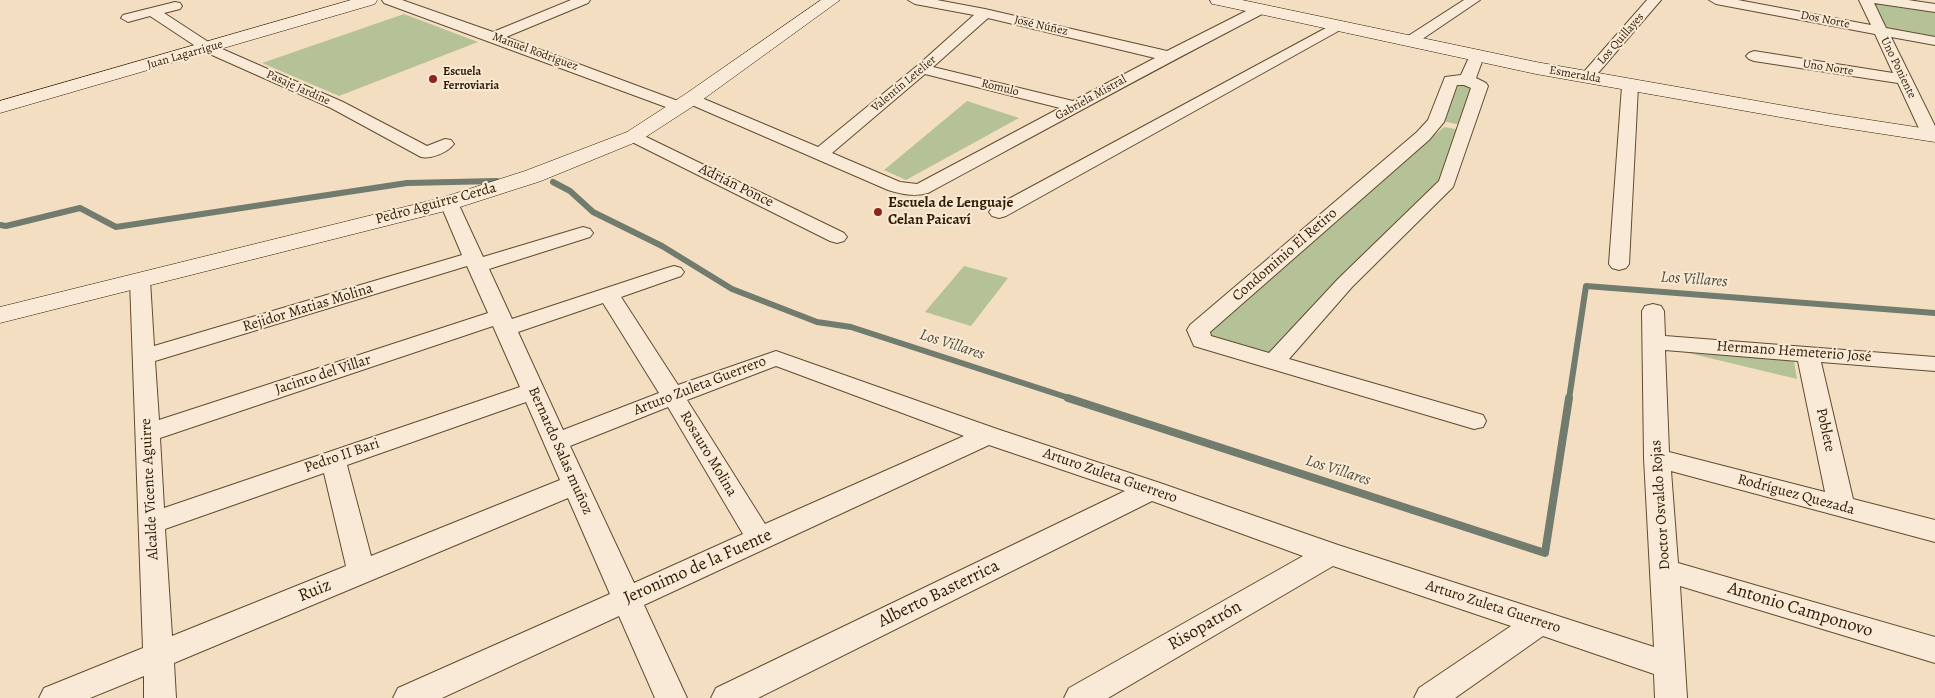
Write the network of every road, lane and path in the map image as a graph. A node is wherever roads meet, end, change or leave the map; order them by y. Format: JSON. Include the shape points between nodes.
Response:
{"nodes":[{"id":1,"x":368,"y":0,"type":"edge"},
{"id":2,"x":389,"y":0,"type":"edge"},
{"id":3,"x":584,"y":0,"type":"edge"},
{"id":4,"x":832,"y":0,"type":"edge"},
{"id":5,"x":915,"y":0,"type":"edge"},
{"id":6,"x":1218,"y":0,"type":"edge"},
{"id":7,"x":1654,"y":0,"type":"edge"},
{"id":8,"x":1716,"y":0,"type":"edge"},
{"id":9,"x":1866,"y":0,"type":"edge"},
{"id":10,"x":1879,"y":0,"type":"edge"},
{"id":11,"x":1450,"y":2,"type":"dead end"},
{"id":12,"x":1469,"y":2,"type":"edge"},
{"id":13,"x":175,"y":6,"type":"dead end"},
{"id":14,"x":1935,"y":8,"type":"edge"},
{"id":15,"x":1261,"y":9,"type":"junction"},
{"id":16,"x":153,"y":12,"type":"junction"},
{"id":17,"x":984,"y":12,"type":"junction"},
{"id":18,"x":128,"y":18,"type":"dead end"},
{"id":19,"x":1336,"y":26,"type":"junction"},
{"id":20,"x":1880,"y":31,"type":"junction"},
{"id":21,"x":493,"y":36,"type":"junction"},
{"id":22,"x":1410,"y":41,"type":"junction"},
{"id":23,"x":1935,"y":41,"type":"edge"},
{"id":24,"x":208,"y":48,"type":"junction"},
{"id":25,"x":1166,"y":56,"type":"junction"},
{"id":26,"x":1476,"y":56,"type":"junction"},
{"id":27,"x":1754,"y":56,"type":"dead end"},
{"id":28,"x":922,"y":69,"type":"junction"},
{"id":29,"x":1587,"y":77,"type":"junction"},
{"id":30,"x":1903,"y":79,"type":"junction"},
{"id":31,"x":1467,"y":80,"type":"junction"},
{"id":32,"x":1630,"y":86,"type":"junction"},
{"id":33,"x":685,"y":103,"type":"junction"},
{"id":34,"x":0,"y":107,"type":"edge"},
{"id":35,"x":1077,"y":107,"type":"junction"},
{"id":36,"x":1436,"y":122,"type":"junction"},
{"id":37,"x":1467,"y":128,"type":"junction"},
{"id":38,"x":1933,"y":135,"type":"edge"},
{"id":39,"x":634,"y":136,"type":"junction"},
{"id":40,"x":445,"y":144,"type":"dead end"},
{"id":41,"x":821,"y":154,"type":"junction"},
{"id":42,"x":921,"y":189,"type":"joint"},
{"id":43,"x":449,"y":203,"type":"junction"},
{"id":44,"x":999,"y":212,"type":"dead end"},
{"id":45,"x":583,"y":233,"type":"dead end"},
{"id":46,"x":837,"y":237,"type":"dead end"},
{"id":47,"x":475,"y":262,"type":"junction"},
{"id":48,"x":1619,"y":264,"type":"dead end"},
{"id":49,"x":674,"y":272,"type":"dead end"},
{"id":50,"x":140,"y":280,"type":"junction"},
{"id":51,"x":608,"y":294,"type":"junction"},
{"id":52,"x":1653,"y":311,"type":"dead end"},
{"id":53,"x":0,"y":315,"type":"edge"},
{"id":54,"x":502,"y":323,"type":"junction"},
{"id":55,"x":1654,"y":342,"type":"junction"},
{"id":56,"x":1808,"y":353,"type":"junction"},
{"id":57,"x":143,"y":357,"type":"junction"},
{"id":58,"x":1274,"y":362,"type":"junction"},
{"id":59,"x":1935,"y":364,"type":"edge"},
{"id":60,"x":533,"y":391,"type":"junction"},
{"id":61,"x":673,"y":396,"type":"junction"},
{"id":62,"x":1474,"y":421,"type":"dead end"},
{"id":63,"x":147,"y":433,"type":"junction"},
{"id":64,"x":988,"y":435,"type":"junction"},
{"id":65,"x":556,"y":442,"type":"junction"},
{"id":66,"x":1657,"y":458,"type":"junction"},
{"id":67,"x":333,"y":460,"type":"junction"},
{"id":68,"x":575,"y":484,"type":"junction"},
{"id":69,"x":1151,"y":490,"type":"junction"},
{"id":70,"x":1841,"y":506,"type":"junction"},
{"id":71,"x":152,"y":523,"type":"junction"},
{"id":72,"x":1935,"y":531,"type":"edge"},
{"id":73,"x":760,"y":539,"type":"junction"},
{"id":74,"x":1330,"y":554,"type":"junction"},
{"id":75,"x":1665,"y":570,"type":"junction"},
{"id":76,"x":362,"y":572,"type":"junction"},
{"id":77,"x":626,"y":600,"type":"junction"},
{"id":78,"x":1540,"y":622,"type":"junction"},
{"id":79,"x":1935,"y":650,"type":"edge"},
{"id":80,"x":158,"y":656,"type":"junction"},
{"id":81,"x":1668,"y":665,"type":"junction"},
{"id":82,"x":55,"y":698,"type":"edge"},
{"id":83,"x":160,"y":698,"type":"edge"},
{"id":84,"x":409,"y":698,"type":"edge"},
{"id":85,"x":670,"y":698,"type":"edge"},
{"id":86,"x":727,"y":698,"type":"edge"},
{"id":87,"x":1080,"y":698,"type":"edge"},
{"id":88,"x":1430,"y":698,"type":"edge"},
{"id":89,"x":1671,"y":698,"type":"edge"}],
"edges":[{"from":1,"to":24,"type":"street","name":"Juan Lagarrigue"},
{"from":2,"to":21,"type":"street","name":"Manuel Rodríguez"},
{"from":3,"to":21,"type":"street"},
{"from":4,"to":33,"type":"street","name":"Pedro Aguirre Cerda"},
{"from":5,"to":17,"type":"street","name":"José Núñez"},
{"from":6,"to":15,"type":"street","name":"Esmeralda"},
{"from":7,"to":29,"type":"street","name":"Los Quillayes"},
{"from":8,"to":20,"type":"street","name":"Dos Norte"},
{"from":9,"to":20,"type":"street","name":"Uno Poniente"},
{"from":10,"to":14,"type":"street"},
{"from":11,"to":12,"type":"street"},
{"from":12,"to":22,"type":"street"},
{"from":13,"to":16,"type":"street"},
{"from":15,"to":19,"type":"street","name":"Esmeralda"},
{"from":15,"to":25,"type":"street","name":"Gabriela Mistral"},
{"from":16,"to":18,"type":"street"},
{"from":16,"to":24,"type":"street","name":"Pasaje Jardine"},
{"from":17,"to":25,"type":"street","name":"José Núñez"},
{"from":17,"to":28,"type":"street","name":"Valentín Letelier"},
{"from":19,"to":22,"type":"street","name":"Esmeralda"},
{"from":19,"to":44,"type":"street"},
{"from":20,"to":23,"type":"street","name":"Dos Norte"},
{"from":20,"to":30,"type":"street","name":"Uno Poniente"},
{"from":21,"to":33,"type":"street","name":"Manuel Rodríguez"},
{"from":22,"to":26,"type":"street","name":"Esmeralda"},
{"from":24,"to":34,"type":"street","name":"Juan Lagarrigue"},
{"from":24,"to":40,"type":"street","name":"Pasaje Jardine","via":[[337,106],[427,152]]},
{"from":25,"to":35,"type":"street","name":"Gabriela Mistral"},
{"from":26,"to":29,"type":"street","name":"Esmeralda"},
{"from":26,"to":31,"type":"street"},
{"from":27,"to":30,"type":"street","name":"Uno Norte"},
{"from":28,"to":35,"type":"street","name":"Romulo"},
{"from":28,"to":41,"type":"street","name":"Valentín Letelier"},
{"from":29,"to":32,"type":"street","name":"Esmeralda"},
{"from":30,"to":38,"type":"street","name":"Uno Poniente"},
{"from":31,"to":36,"type":"street","name":"Condominio El Retiro","via":[[1451,80]]},
{"from":31,"to":37,"type":"street","via":[[1480,86]]},
{"from":32,"to":38,"type":"street","name":"Esmeralda"},
{"from":32,"to":48,"type":"street"},
{"from":33,"to":39,"type":"street","name":"Pedro Aguirre Cerda"},
{"from":33,"to":41,"type":"street","name":"Manuel Rodríguez"},
{"from":35,"to":42,"type":"street","name":"Gabriela Mistral"},
{"from":36,"to":37,"type":"street"},
{"from":36,"to":58,"type":"street","name":"Condominio El Retiro","via":[[1198,330],[1202,341]]},
{"from":37,"to":58,"type":"street","via":[[1447,183],[1345,284]]},
{"from":39,"to":43,"type":"street","name":"Pedro Aguirre Cerda","via":[[533,176]]},
{"from":39,"to":46,"type":"street","name":"Adrián Ponce"},
{"from":41,"to":42,"type":"street","name":"Manuel Rodríguez","via":[[894,186]]},
{"from":43,"to":47,"type":"street","name":"Bernardo Salas muñoz"},
{"from":43,"to":50,"type":"street","name":"Pedro Aguirre Cerda"},
{"from":45,"to":47,"type":"street","name":"Rejidor Matias Molina"},
{"from":47,"to":54,"type":"street","name":"Bernardo Salas muñoz"},
{"from":47,"to":57,"type":"street","name":"Rejidor Matias Molina"},
{"from":49,"to":51,"type":"street","name":"Jacinto del Villar"},
{"from":50,"to":53,"type":"street","name":"Pedro Aguirre Cerda"},
{"from":50,"to":57,"type":"street","name":"Alcalde Vicente Aguirre"},
{"from":51,"to":54,"type":"street","name":"Jacinto del Villar"},
{"from":51,"to":61,"type":"street","name":"Rosauro Molina"},
{"from":52,"to":55,"type":"street","name":"Doctor Osvaldo Rojas"},
{"from":54,"to":60,"type":"street","name":"Bernardo Salas muñoz"},
{"from":54,"to":63,"type":"street","name":"Jacinto del Villar"},
{"from":55,"to":56,"type":"street","name":"Hermano Hemeterio José"},
{"from":55,"to":66,"type":"street","name":"Doctor Osvaldo Rojas"},
{"from":56,"to":59,"type":"street","name":"Hermano Hemeterio José"},
{"from":56,"to":70,"type":"street","name":"Poblete"},
{"from":57,"to":63,"type":"street","name":"Alcalde Vicente Aguirre"},
{"from":58,"to":62,"type":"street","name":"Condominio El Retiro"},
{"from":60,"to":65,"type":"street","name":"Bernardo Salas muñoz"},
{"from":60,"to":67,"type":"street","name":"Pedro II Bari"},
{"from":61,"to":64,"type":"street","name":"Arturo Zuleta Guerrero","via":[[776,358]]},
{"from":61,"to":65,"type":"street","name":"Arturo Zuleta Guerrero"},
{"from":61,"to":73,"type":"street","name":"Rosauro Molina"},
{"from":63,"to":71,"type":"street","name":"Alcalde Vicente Aguirre"},
{"from":64,"to":69,"type":"street","name":"Arturo Zuleta Guerrero"},
{"from":64,"to":73,"type":"street","name":"Jeronimo de la Fuente"},
{"from":65,"to":68,"type":"street","name":"Bernardo Salas muñoz"},
{"from":66,"to":70,"type":"street","name":"Rodríguez Quezada"},
{"from":66,"to":75,"type":"street","name":"Doctor Osvaldo Rojas"},
{"from":67,"to":71,"type":"street","name":"Pedro II Bari"},
{"from":67,"to":76,"type":"street"},
{"from":68,"to":76,"type":"street","name":"Ruiz"},
{"from":68,"to":77,"type":"street","name":"Bernardo Salas muñoz"},
{"from":69,"to":74,"type":"street","name":"Arturo Zuleta Guerrero"},
{"from":69,"to":86,"type":"street","name":"Alberto Basterrica"},
{"from":70,"to":72,"type":"street","name":"Rodríguez Quezada"},
{"from":71,"to":80,"type":"street","name":"Alcalde Vicente Aguirre"},
{"from":73,"to":77,"type":"street","name":"Jeronimo de la Fuente"},
{"from":74,"to":78,"type":"street","name":"Arturo Zuleta Guerrero"},
{"from":74,"to":87,"type":"street","name":"Risopatrón"},
{"from":75,"to":79,"type":"street","name":"Antonio Camponovo"},
{"from":75,"to":81,"type":"street","name":"Doctor Osvaldo Rojas"},
{"from":76,"to":80,"type":"street","name":"Ruiz"},
{"from":77,"to":84,"type":"street","name":"Jeronimo de la Fuente"},
{"from":77,"to":85,"type":"street","name":"Bernardo Salas muñoz"},
{"from":78,"to":81,"type":"street","name":"Arturo Zuleta Guerrero"},
{"from":78,"to":88,"type":"street"},
{"from":80,"to":82,"type":"street","name":"Ruiz"},
{"from":80,"to":83,"type":"street","name":"Alcalde Vicente Aguirre"},
{"from":81,"to":89,"type":"street","name":"Doctor Osvaldo Rojas"}]}
